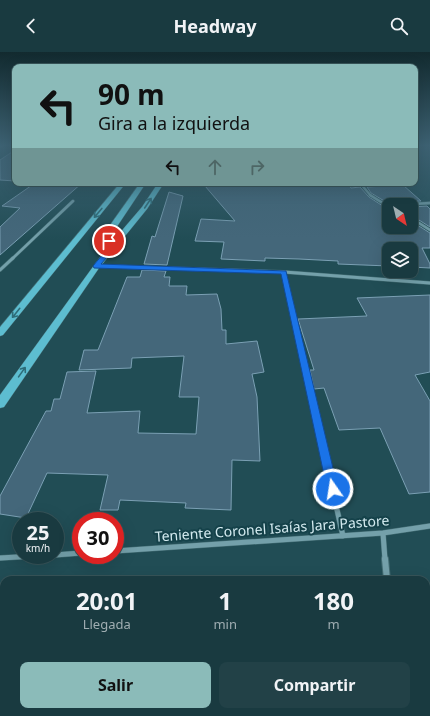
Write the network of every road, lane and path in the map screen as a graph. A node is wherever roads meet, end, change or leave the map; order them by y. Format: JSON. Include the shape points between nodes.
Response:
{"nodes":[{"id":1,"x":121,"y":186,"type":"edge"},
{"id":2,"x":141,"y":186,"type":"edge"},
{"id":3,"x":160,"y":186,"type":"edge"},
{"id":4,"x":363,"y":186,"type":"edge"},
{"id":5,"x":73,"y":201,"type":"dead end"},
{"id":6,"x":430,"y":203,"type":"edge"},
{"id":7,"x":382,"y":204,"type":"edge"},
{"id":8,"x":418,"y":204,"type":"edge"},
{"id":9,"x":418,"y":222,"type":"edge"},
{"id":10,"x":430,"y":230,"type":"edge"},
{"id":11,"x":106,"y":255,"type":"junction"},
{"id":12,"x":96,"y":266,"type":"junction"},
{"id":13,"x":0,"y":270,"type":"edge"},
{"id":14,"x":284,"y":272,"type":"junction"},
{"id":15,"x":430,"y":283,"type":"edge"},
{"id":16,"x":0,"y":333,"type":"edge"},
{"id":17,"x":0,"y":404,"type":"edge"},
{"id":18,"x":430,"y":526,"type":"edge"},
{"id":19,"x":383,"y":533,"type":"junction"},
{"id":20,"x":343,"y":536,"type":"junction"},
{"id":21,"x":124,"y":550,"type":"edge"},
{"id":22,"x":12,"y":557,"type":"edge"},
{"id":23,"x":0,"y":558,"type":"edge"},
{"id":24,"x":387,"y":576,"type":"edge"}],
"edges":[{"from":1,"to":16,"type":"highway","one_way":true},
{"from":2,"to":11,"type":"highway","via":[[112,228]]},
{"from":11,"to":3,"type":"highway","one_way":true},
{"from":4,"to":7,"type":"street"},
{"from":5,"to":13,"type":"street"},
{"from":6,"to":8,"type":"street"},
{"from":9,"to":10,"type":"street"},
{"from":11,"to":12,"type":"highway"},
{"from":12,"to":14,"type":"street"},
{"from":17,"to":12,"type":"highway","one_way":true},
{"from":14,"to":15,"type":"street"},
{"from":14,"to":20,"type":"street"},
{"from":18,"to":19,"type":"street","name":"Teniente Coronel Isaías Jara Pastore"},
{"from":19,"to":20,"type":"street","name":"Teniente Coronel Isaías Jara Pastore"},
{"from":19,"to":24,"type":"street"},
{"from":20,"to":21,"type":"street","name":"Teniente Coronel Isaías Jara Pastore"},
{"from":22,"to":23,"type":"street"}]}
